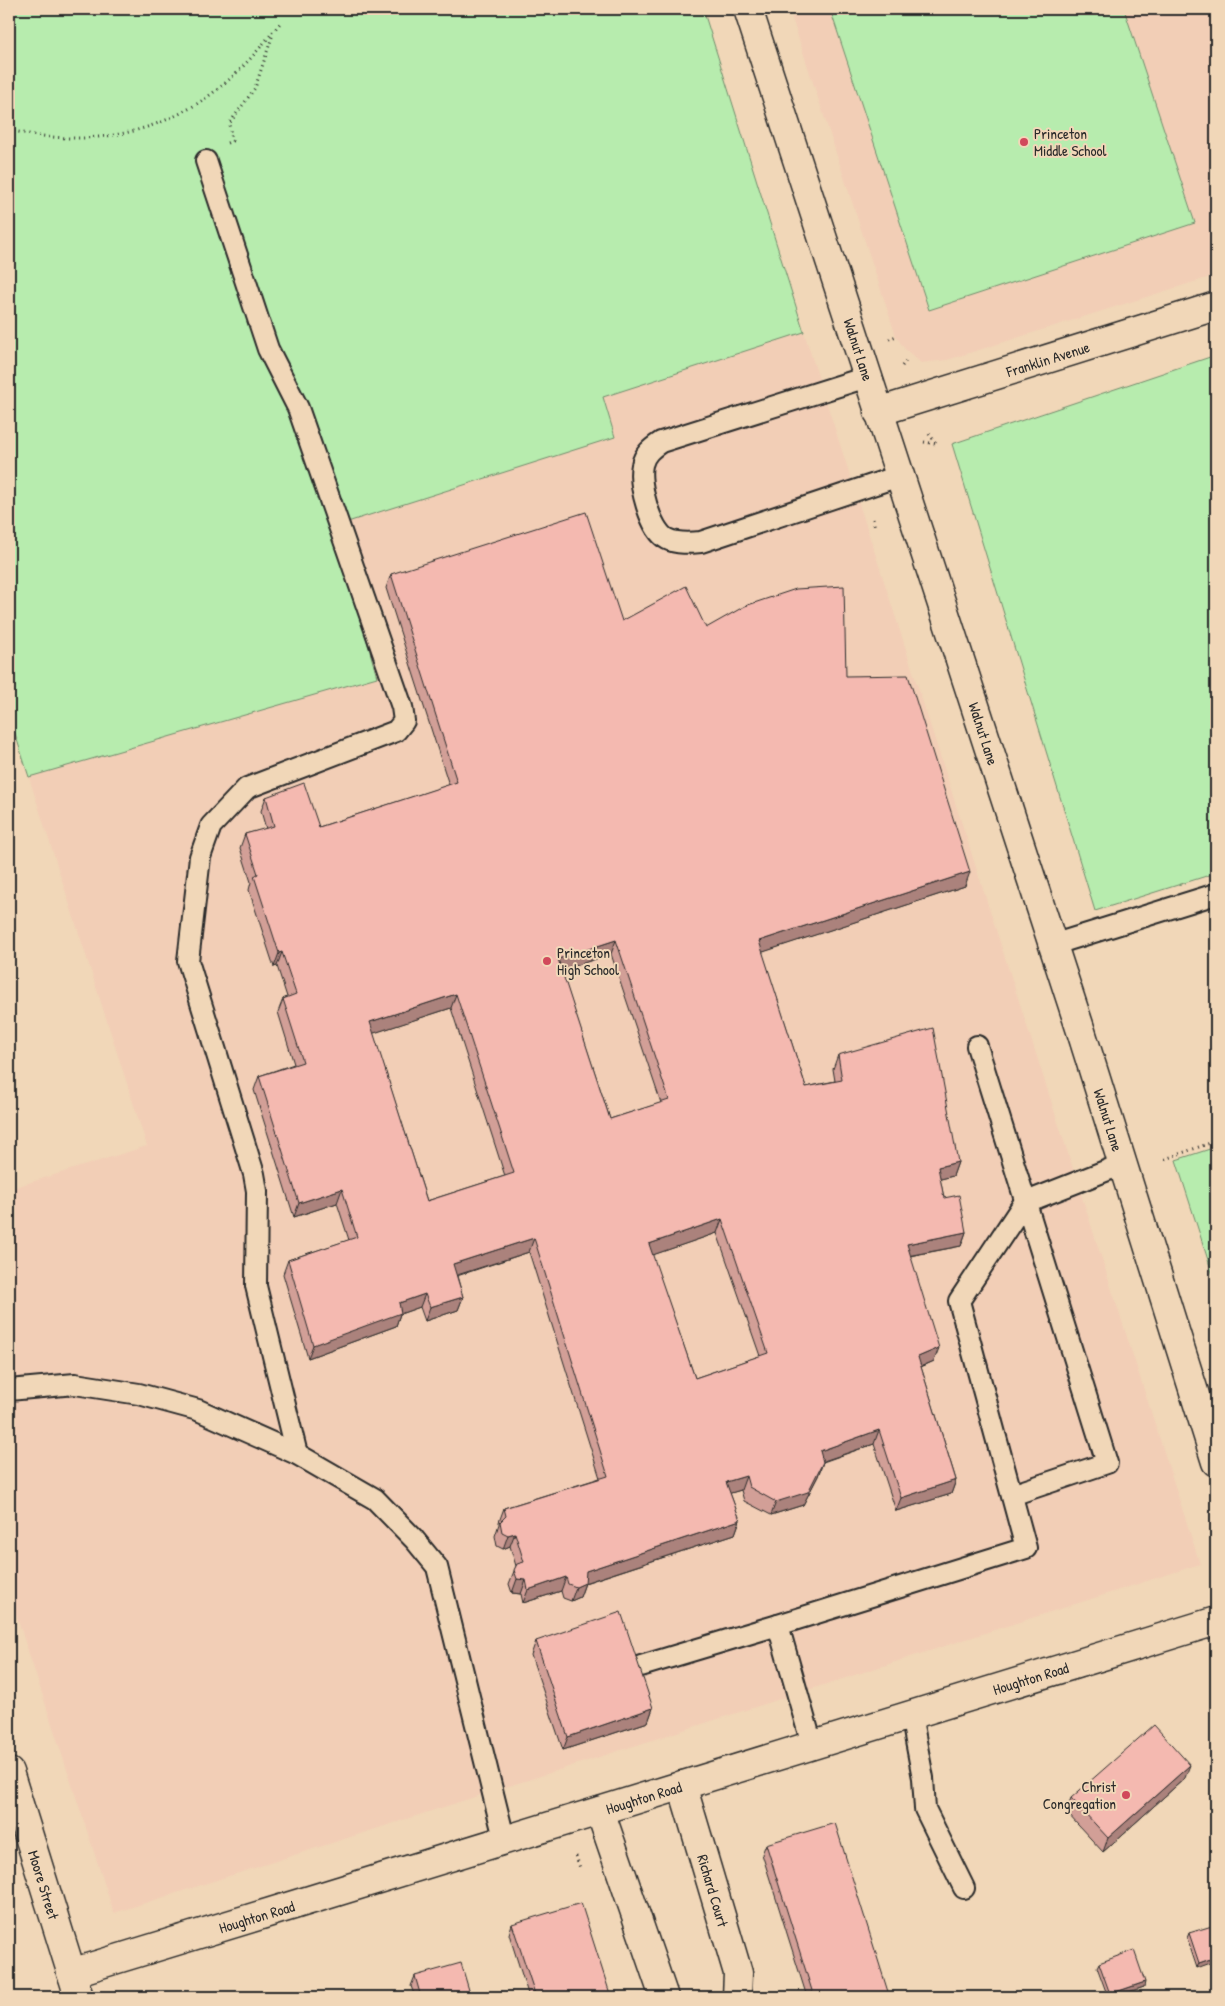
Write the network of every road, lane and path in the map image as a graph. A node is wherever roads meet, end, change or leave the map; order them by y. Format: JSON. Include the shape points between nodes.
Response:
{"nodes":[{"id":1,"x":748,"y":9,"type":"edge"},
{"id":2,"x":281,"y":22,"type":"dead end"},
{"id":3,"x":274,"y":30,"type":"junction"},
{"id":4,"x":9,"y":132,"type":"edge"},
{"id":5,"x":206,"y":161,"type":"joint"},
{"id":6,"x":1216,"y":306,"type":"edge"},
{"id":7,"x":908,"y":358,"type":"dead end"},
{"id":8,"x":902,"y":366,"type":"dead end"},
{"id":9,"x":867,"y":377,"type":"junction"},
{"id":10,"x":878,"y":412,"type":"junction"},
{"id":11,"x":929,"y":434,"type":"dead end"},
{"id":12,"x":924,"y":442,"type":"dead end"},
{"id":13,"x":899,"y":476,"type":"junction"},
{"id":14,"x":872,"y":519,"type":"dead end"},
{"id":15,"x":875,"y":528,"type":"dead end"},
{"id":16,"x":1216,"y":894,"type":"edge"},
{"id":17,"x":1052,"y":945,"type":"junction"},
{"id":18,"x":977,"y":1046,"type":"dead end"},
{"id":19,"x":1216,"y":1141,"type":"edge"},
{"id":20,"x":1165,"y":1159,"type":"dead end"},
{"id":21,"x":1123,"y":1164,"type":"junction"},
{"id":22,"x":1024,"y":1203,"type":"junction"},
{"id":23,"x":1216,"y":1302,"type":"edge"},
{"id":24,"x":1210,"y":1304,"type":"dead end"},
{"id":25,"x":9,"y":1390,"type":"edge"},
{"id":26,"x":298,"y":1454,"type":"junction"},
{"id":27,"x":1216,"y":1462,"type":"edge"},
{"id":28,"x":1012,"y":1495,"type":"junction"},
{"id":29,"x":1216,"y":1567,"type":"edge"},
{"id":30,"x":1216,"y":1579,"type":"edge"},
{"id":31,"x":1216,"y":1621,"type":"edge"},
{"id":32,"x":778,"y":1626,"type":"junction"},
{"id":33,"x":641,"y":1666,"type":"edge"},
{"id":34,"x":911,"y":1715,"type":"junction"},
{"id":35,"x":812,"y":1745,"type":"junction"},
{"id":36,"x":9,"y":1772,"type":"edge"},
{"id":37,"x":682,"y":1785,"type":"junction"},
{"id":38,"x":600,"y":1811,"type":"junction"},
{"id":39,"x":505,"y":1842,"type":"junction"},
{"id":40,"x":576,"y":1856,"type":"dead end"},
{"id":41,"x":580,"y":1868,"type":"dead end"},
{"id":42,"x":964,"y":1888,"type":"dead end"},
{"id":43,"x":75,"y":1985,"type":"edge"},
{"id":44,"x":664,"y":1997,"type":"edge"},
{"id":45,"x":737,"y":1997,"type":"edge"}],
"edges":[{"from":1,"to":9,"type":"street","name":"Walnut Lane"},
{"from":2,"to":3,"type":"path"},
{"from":3,"to":4,"type":"path","via":[[254,56],[224,85],[186,110],[146,128],[113,136],[77,139]]},
{"from":3,"to":5,"type":"path","via":[[255,88],[229,124],[232,141],[203,151]]},
{"from":5,"to":26,"type":"lane","via":[[268,349],[298,408],[402,707],[404,721],[396,731],[246,788],[212,826],[200,856],[194,892],[188,961],[254,1174],[256,1286]]},
{"from":6,"to":10,"type":"street","name":"Franklin Avenue"},
{"from":7,"to":8,"type":"path"},
{"from":9,"to":10,"type":"street","name":"Walnut Lane"},
{"from":9,"to":13,"type":"lane","via":[[661,442],[646,455],[640,474],[641,485],[659,534],[687,543],[701,542]]},
{"from":10,"to":13,"type":"street","name":"Walnut Lane"},
{"from":11,"to":12,"type":"path","via":[[937,444]]},
{"from":13,"to":17,"type":"street","name":"Walnut Lane"},
{"from":14,"to":15,"type":"path"},
{"from":16,"to":17,"type":"lane"},
{"from":17,"to":21,"type":"street","name":"Walnut Lane"},
{"from":18,"to":22,"type":"lane"},
{"from":19,"to":20,"type":"path"},
{"from":21,"to":22,"type":"lane"},
{"from":21,"to":27,"type":"street","name":"Walnut Lane"},
{"from":22,"to":28,"type":"lane","via":[[959,1301]]},
{"from":22,"to":28,"type":"lane","via":[[1107,1463]]},
{"from":23,"to":24,"type":"path"},
{"from":25,"to":26,"type":"lane","via":[[74,1384],[139,1394],[198,1410]]},
{"from":26,"to":39,"type":"lane","via":[[375,1499],[437,1567]]},
{"from":28,"to":32,"type":"lane","via":[[1026,1548]]},
{"from":29,"to":30,"type":"path","via":[[1213,1568]]},
{"from":31,"to":34,"type":"street","name":"Houghton Road"},
{"from":32,"to":33,"type":"lane"},
{"from":32,"to":35,"type":"lane"},
{"from":34,"to":35,"type":"street","name":"Houghton Road"},
{"from":34,"to":42,"type":"lane","via":[[925,1809]]},
{"from":35,"to":37,"type":"street","name":"Houghton Road"},
{"from":36,"to":43,"type":"street","name":"Moore Street"},
{"from":37,"to":38,"type":"street","name":"Houghton Road"},
{"from":37,"to":45,"type":"street","name":"Richard Court","via":[[738,1973]]},
{"from":38,"to":39,"type":"street","name":"Houghton Road"},
{"from":38,"to":44,"type":"street"},
{"from":39,"to":43,"type":"street","name":"Houghton Road"},
{"from":40,"to":41,"type":"path"}]}
